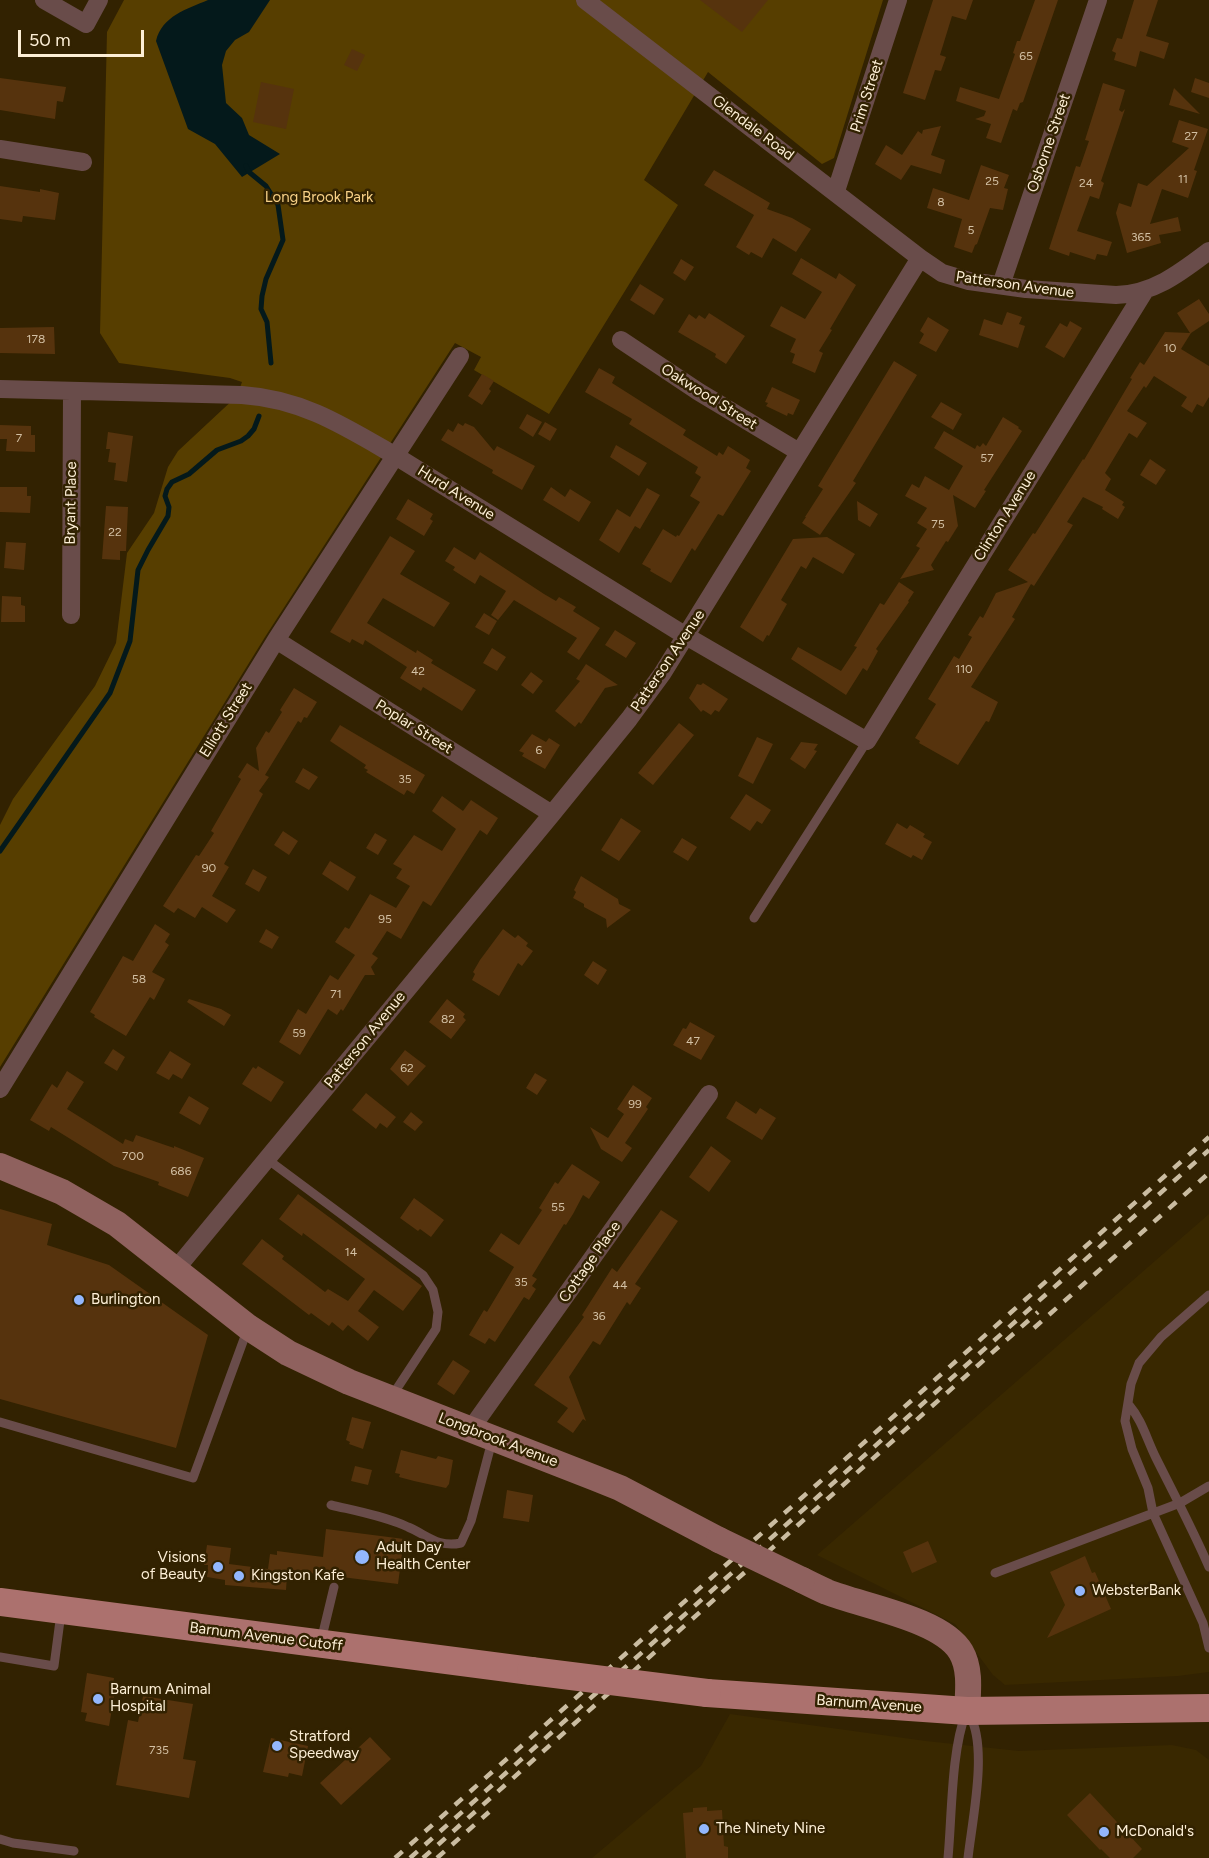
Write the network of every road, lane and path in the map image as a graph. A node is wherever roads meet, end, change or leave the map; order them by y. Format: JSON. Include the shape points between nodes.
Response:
{"nodes":[{"id":1,"x":45,"y":0,"type":"edge"},
{"id":2,"x":99,"y":0,"type":"edge"},
{"id":3,"x":585,"y":0,"type":"edge"},
{"id":4,"x":898,"y":0,"type":"edge"},
{"id":5,"x":1098,"y":0,"type":"edge"},
{"id":6,"x":0,"y":149,"type":"edge"},
{"id":7,"x":83,"y":162,"type":"dead end"},
{"id":8,"x":836,"y":191,"type":"junction"},
{"id":9,"x":1209,"y":251,"type":"edge"},
{"id":10,"x":920,"y":258,"type":"junction"},
{"id":11,"x":1001,"y":285,"type":"junction"},
{"id":12,"x":1144,"y":292,"type":"junction"},
{"id":13,"x":621,"y":340,"type":"dead end"},
{"id":14,"x":460,"y":356,"type":"dead end"},
{"id":15,"x":0,"y":389,"type":"edge"},
{"id":16,"x":72,"y":392,"type":"junction"},
{"id":17,"x":799,"y":452,"type":"junction"},
{"id":18,"x":394,"y":455,"type":"junction"},
{"id":19,"x":70,"y":615,"type":"dead end"},
{"id":20,"x":686,"y":636,"type":"junction"},
{"id":21,"x":276,"y":640,"type":"junction"},
{"id":22,"x":867,"y":741,"type":"junction"},
{"id":23,"x":552,"y":814,"type":"junction"},
{"id":24,"x":754,"y":918,"type":"dead end"},
{"id":25,"x":0,"y":1089,"type":"edge"},
{"id":26,"x":709,"y":1094,"type":"dead end"},
{"id":27,"x":267,"y":1159,"type":"junction"},
{"id":28,"x":0,"y":1166,"type":"edge"},
{"id":29,"x":176,"y":1269,"type":"junction"},
{"id":30,"x":1209,"y":1295,"type":"edge"},
{"id":31,"x":248,"y":1327,"type":"junction"},
{"id":32,"x":391,"y":1398,"type":"junction"},
{"id":33,"x":1129,"y":1405,"type":"junction"},
{"id":34,"x":0,"y":1422,"type":"edge"},
{"id":35,"x":482,"y":1434,"type":"junction"},
{"id":36,"x":1209,"y":1486,"type":"edge"},
{"id":37,"x":1180,"y":1503,"type":"junction"},
{"id":38,"x":331,"y":1505,"type":"dead end"},
{"id":39,"x":1153,"y":1514,"type":"junction"},
{"id":40,"x":1209,"y":1567,"type":"edge"},
{"id":41,"x":995,"y":1573,"type":"dead end"},
{"id":42,"x":334,"y":1587,"type":"dead end"},
{"id":43,"x":0,"y":1602,"type":"edge"},
{"id":44,"x":62,"y":1610,"type":"junction"},
{"id":45,"x":321,"y":1644,"type":"junction"},
{"id":46,"x":1209,"y":1648,"type":"edge"},
{"id":47,"x":0,"y":1657,"type":"edge"},
{"id":48,"x":531,"y":1671,"type":"joint"},
{"id":49,"x":1209,"y":1708,"type":"edge"},
{"id":50,"x":967,"y":1711,"type":"junction"},
{"id":51,"x":0,"y":1839,"type":"edge"},
{"id":52,"x":74,"y":1851,"type":"dead end"},
{"id":53,"x":948,"y":1858,"type":"edge"},
{"id":54,"x":969,"y":1858,"type":"edge"}],
"edges":[{"from":1,"to":2,"type":"street","via":[[86,24]]},
{"from":3,"to":8,"type":"street","name":"Glendale Road"},
{"from":4,"to":8,"type":"street","name":"Prim Street"},
{"from":5,"to":11,"type":"street","name":"Osborne Street"},
{"from":6,"to":7,"type":"street"},
{"from":8,"to":10,"type":"street","name":"Glendale Road"},
{"from":9,"to":12,"type":"street","name":"Patterson Avenue","via":[[1183,271]]},
{"from":10,"to":11,"type":"street","name":"Patterson Avenue","via":[[950,276]]},
{"from":10,"to":17,"type":"street","name":"Patterson Avenue"},
{"from":11,"to":12,"type":"street","name":"Patterson Avenue","via":[[1098,294]]},
{"from":12,"to":22,"type":"street","name":"Clinton Avenue"},
{"from":13,"to":17,"type":"street","name":"Oakwood Street"},
{"from":14,"to":18,"type":"street","name":"Elliott Street"},
{"from":15,"to":16,"type":"street","name":"Hurd Avenue"},
{"from":16,"to":18,"type":"street","name":"Hurd Avenue","via":[[194,392],[274,398],[324,416]]},
{"from":16,"to":19,"type":"street","name":"Bryant Place"},
{"from":17,"to":20,"type":"street","name":"Patterson Avenue"},
{"from":18,"to":20,"type":"street","name":"Hurd Avenue"},
{"from":18,"to":21,"type":"street","name":"Elliott Street"},
{"from":20,"to":22,"type":"street","name":"Hurd Avenue"},
{"from":20,"to":23,"type":"street","name":"Patterson Avenue","via":[[629,719]]},
{"from":21,"to":23,"type":"street","name":"Poplar Street"},
{"from":21,"to":25,"type":"street","name":"Elliott Street"},
{"from":22,"to":24,"type":"lane"},
{"from":23,"to":27,"type":"street","name":"Patterson Avenue"},
{"from":26,"to":35,"type":"street","name":"Cottage Place"},
{"from":27,"to":29,"type":"street","name":"Patterson Avenue"},
{"from":27,"to":32,"type":"lane","via":[[423,1275],[433,1290],[438,1312],[436,1329]]},
{"from":28,"to":29,"type":"street","name":"Longbrook Avenue","via":[[93,1209]]},
{"from":29,"to":31,"type":"street","name":"Longbrook Avenue"},
{"from":30,"to":33,"type":"lane","via":[[1161,1337],[1139,1363]]},
{"from":31,"to":32,"type":"street","name":"Longbrook Avenue","via":[[313,1366]]},
{"from":31,"to":34,"type":"lane","via":[[193,1478]]},
{"from":32,"to":35,"type":"street","name":"Longbrook Avenue"},
{"from":33,"to":37,"type":"lane","via":[[1139,1417]]},
{"from":33,"to":39,"type":"lane","via":[[1125,1428],[1148,1488]]},
{"from":35,"to":38,"type":"lane","via":[[471,1521],[461,1543],[427,1539],[410,1527]]},
{"from":35,"to":50,"type":"street","name":"Longbrook Avenue","bridge":true,"via":[[620,1488],[827,1592],[933,1628],[957,1646],[965,1663]]},
{"from":36,"to":37,"type":"lane"},
{"from":37,"to":39,"type":"lane"},
{"from":37,"to":40,"type":"lane"},
{"from":39,"to":41,"type":"lane"},
{"from":39,"to":46,"type":"lane","via":[[1203,1623]]},
{"from":42,"to":45,"type":"lane"},
{"from":43,"to":44,"type":"main road","name":"Barnum Avenue Cutoff"},
{"from":44,"to":45,"type":"main road","name":"Barnum Avenue Cutoff"},
{"from":44,"to":47,"type":"lane","via":[[54,1666]]},
{"from":45,"to":48,"type":"main road","name":"Barnum Avenue Cutoff"},
{"from":48,"to":50,"type":"main road","name":"Barnum Avenue","bridge":true,"via":[[707,1693]]},
{"from":49,"to":50,"type":"main road","name":"Barnum Avenue"},
{"from":50,"to":53,"type":"lane","via":[[956,1760]]},
{"from":50,"to":54,"type":"lane","via":[[975,1726],[978,1763]]},
{"from":51,"to":52,"type":"lane"}]}
